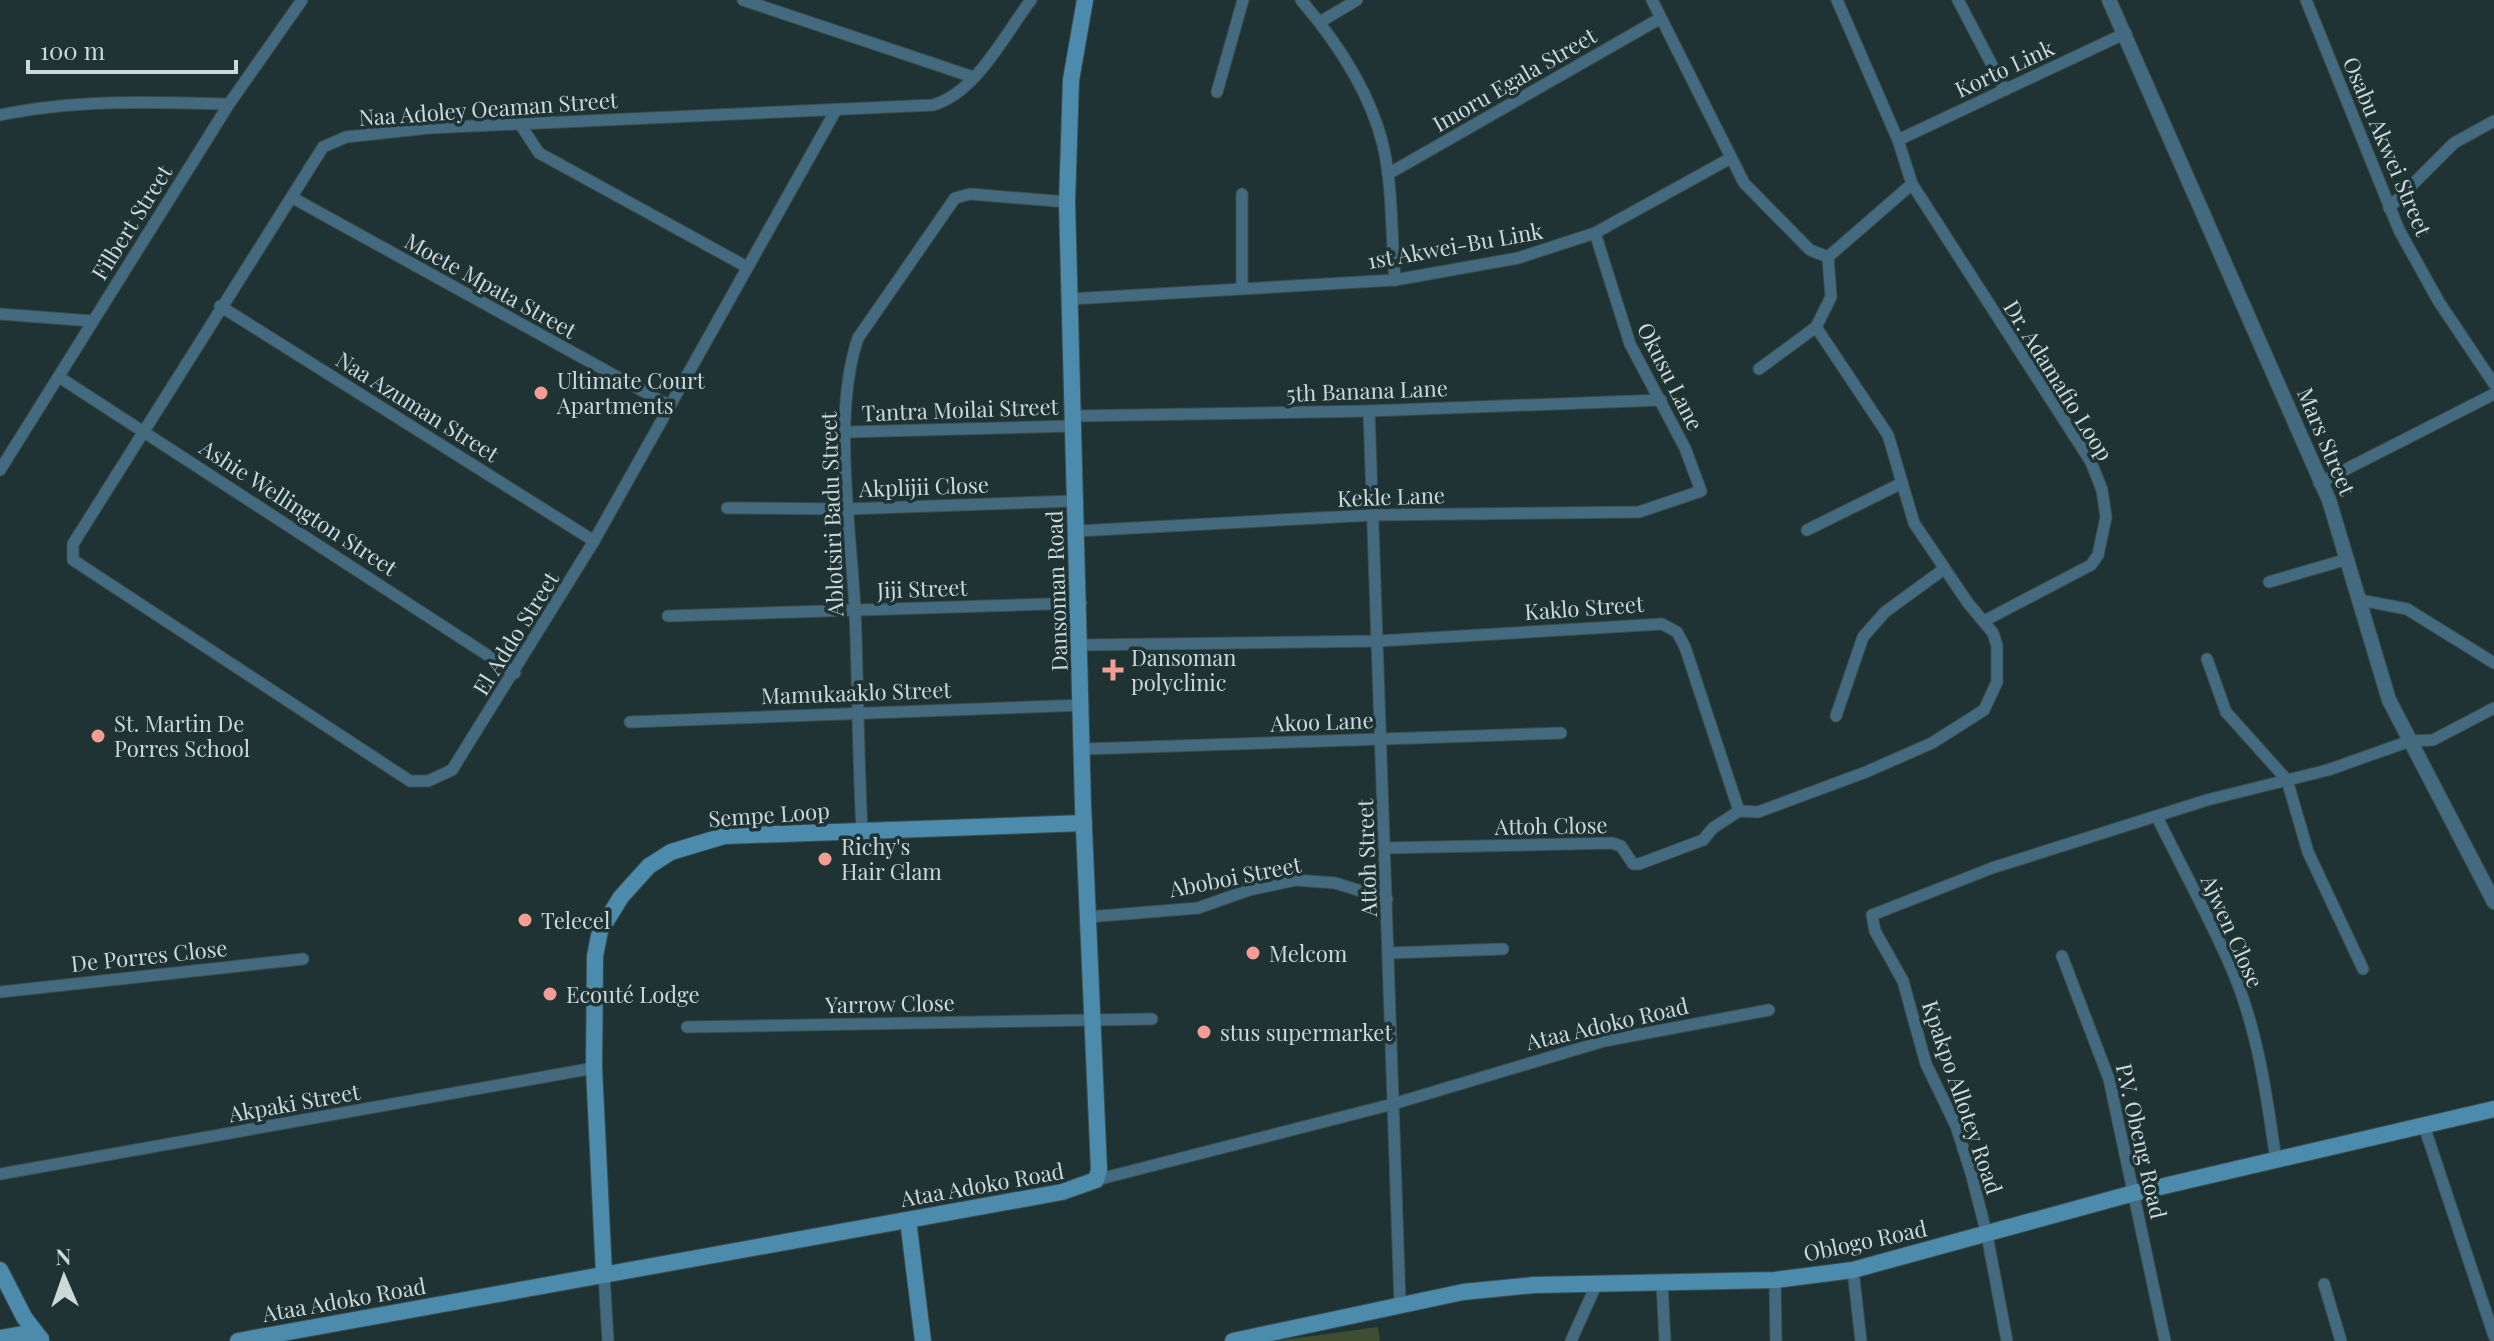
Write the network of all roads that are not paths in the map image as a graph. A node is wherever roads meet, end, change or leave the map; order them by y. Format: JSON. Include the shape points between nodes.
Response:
{"nodes":[{"id":1,"x":302,"y":0,"type":"edge"},
{"id":2,"x":743,"y":0,"type":"edge"},
{"id":3,"x":1031,"y":0,"type":"edge"},
{"id":4,"x":1085,"y":0,"type":"edge"},
{"id":5,"x":1243,"y":0,"type":"edge"},
{"id":6,"x":1301,"y":0,"type":"edge"},
{"id":7,"x":1357,"y":0,"type":"edge"},
{"id":8,"x":1652,"y":0,"type":"edge"},
{"id":9,"x":1837,"y":0,"type":"edge"},
{"id":10,"x":1958,"y":0,"type":"edge"},
{"id":11,"x":2109,"y":0,"type":"edge"},
{"id":12,"x":2306,"y":0,"type":"edge"},
{"id":13,"x":1661,"y":18,"type":"junction"},
{"id":14,"x":1320,"y":22,"type":"junction"},
{"id":15,"x":2126,"y":33,"type":"junction"},
{"id":16,"x":973,"y":77,"type":"junction"},
{"id":17,"x":2005,"y":90,"type":"junction"},
{"id":18,"x":1217,"y":92,"type":"dead end"},
{"id":19,"x":229,"y":104,"type":"junction"},
{"id":20,"x":836,"y":110,"type":"junction"},
{"id":21,"x":0,"y":115,"type":"edge"},
{"id":22,"x":2494,"y":121,"type":"edge"},
{"id":23,"x":520,"y":124,"type":"junction"},
{"id":24,"x":1898,"y":140,"type":"junction"},
{"id":25,"x":1729,"y":159,"type":"junction"},
{"id":26,"x":1388,"y":174,"type":"junction"},
{"id":27,"x":1912,"y":184,"type":"junction"},
{"id":28,"x":1242,"y":194,"type":"dead end"},
{"id":29,"x":293,"y":198,"type":"junction"},
{"id":30,"x":1067,"y":202,"type":"junction"},
{"id":31,"x":2389,"y":208,"type":"junction"},
{"id":32,"x":1595,"y":233,"type":"junction"},
{"id":33,"x":1828,"y":257,"type":"junction"},
{"id":34,"x":747,"y":267,"type":"junction"},
{"id":35,"x":1395,"y":280,"type":"junction"},
{"id":36,"x":1242,"y":288,"type":"junction"},
{"id":37,"x":1070,"y":299,"type":"junction"},
{"id":38,"x":220,"y":306,"type":"junction"},
{"id":39,"x":0,"y":314,"type":"edge"},
{"id":40,"x":92,"y":321,"type":"junction"},
{"id":41,"x":1816,"y":327,"type":"junction"},
{"id":42,"x":1759,"y":369,"type":"dead end"},
{"id":43,"x":59,"y":377,"type":"junction"},
{"id":44,"x":2494,"y":384,"type":"edge"},
{"id":45,"x":2494,"y":394,"type":"edge"},
{"id":46,"x":1661,"y":400,"type":"junction"},
{"id":47,"x":670,"y":406,"type":"junction"},
{"id":48,"x":1369,"y":411,"type":"junction"},
{"id":49,"x":1074,"y":421,"type":"junction"},
{"id":50,"x":145,"y":430,"type":"junction"},
{"id":51,"x":847,"y":432,"type":"junction"},
{"id":52,"x":0,"y":470,"type":"edge"},
{"id":53,"x":1902,"y":483,"type":"junction"},
{"id":54,"x":2319,"y":483,"type":"junction"},
{"id":55,"x":1701,"y":491,"type":"joint"},
{"id":56,"x":1074,"y":501,"type":"junction"},
{"id":57,"x":727,"y":508,"type":"dead end"},
{"id":58,"x":846,"y":509,"type":"junction"},
{"id":59,"x":1373,"y":515,"type":"junction"},
{"id":60,"x":1807,"y":530,"type":"dead end"},
{"id":61,"x":1078,"y":531,"type":"junction"},
{"id":62,"x":594,"y":541,"type":"junction"},
{"id":63,"x":73,"y":544,"type":"joint"},
{"id":64,"x":2348,"y":559,"type":"junction"},
{"id":65,"x":1944,"y":569,"type":"junction"},
{"id":66,"x":2269,"y":582,"type":"dead end"},
{"id":67,"x":2360,"y":600,"type":"junction"},
{"id":68,"x":1081,"y":603,"type":"junction"},
{"id":69,"x":855,"y":611,"type":"junction"},
{"id":70,"x":668,"y":616,"type":"dead end"},
{"id":71,"x":1984,"y":621,"type":"junction"},
{"id":72,"x":1378,"y":641,"type":"junction"},
{"id":73,"x":1082,"y":645,"type":"junction"},
{"id":74,"x":2207,"y":659,"type":"dead end"},
{"id":75,"x":2494,"y":663,"type":"edge"},
{"id":76,"x":515,"y":673,"type":"junction"},
{"id":77,"x":1083,"y":705,"type":"junction"},
{"id":78,"x":2494,"y":708,"type":"edge"},
{"id":79,"x":856,"y":712,"type":"junction"},
{"id":80,"x":1836,"y":716,"type":"dead end"},
{"id":81,"x":630,"y":722,"type":"dead end"},
{"id":82,"x":1561,"y":733,"type":"dead end"},
{"id":83,"x":1381,"y":740,"type":"junction"},
{"id":84,"x":2410,"y":741,"type":"junction"},
{"id":85,"x":1084,"y":749,"type":"junction"},
{"id":86,"x":2287,"y":780,"type":"junction"},
{"id":87,"x":1739,"y":811,"type":"junction"},
{"id":88,"x":2157,"y":817,"type":"junction"},
{"id":89,"x":1084,"y":823,"type":"junction"},
{"id":90,"x":862,"y":830,"type":"junction"},
{"id":91,"x":1385,"y":848,"type":"junction"},
{"id":92,"x":1387,"y":899,"type":"junction"},
{"id":93,"x":2494,"y":902,"type":"edge"},
{"id":94,"x":1088,"y":917,"type":"junction"},
{"id":95,"x":1503,"y":949,"type":"dead end"},
{"id":96,"x":1389,"y":953,"type":"junction"},
{"id":97,"x":2062,"y":956,"type":"dead end"},
{"id":98,"x":303,"y":959,"type":"dead end"},
{"id":99,"x":2363,"y":969,"type":"dead end"},
{"id":100,"x":0,"y":992,"type":"edge"},
{"id":101,"x":1769,"y":1010,"type":"dead end"},
{"id":102,"x":1093,"y":1018,"type":"junction"},
{"id":103,"x":1152,"y":1019,"type":"dead end"},
{"id":104,"x":687,"y":1027,"type":"dead end"},
{"id":105,"x":594,"y":1068,"type":"junction"},
{"id":106,"x":1393,"y":1104,"type":"junction"},
{"id":107,"x":2494,"y":1109,"type":"edge"},
{"id":108,"x":2424,"y":1126,"type":"junction"},
{"id":109,"x":2276,"y":1161,"type":"junction"},
{"id":110,"x":0,"y":1174,"type":"edge"},
{"id":111,"x":1096,"y":1180,"type":"junction"},
{"id":112,"x":2134,"y":1193,"type":"junction"},
{"id":113,"x":908,"y":1220,"type":"junction"},
{"id":114,"x":1987,"y":1235,"type":"junction"},
{"id":115,"x":0,"y":1270,"type":"edge"},
{"id":116,"x":1853,"y":1270,"type":"junction"},
{"id":117,"x":604,"y":1274,"type":"junction"},
{"id":118,"x":1775,"y":1280,"type":"junction"},
{"id":119,"x":1597,"y":1283,"type":"junction"},
{"id":120,"x":1662,"y":1283,"type":"junction"},
{"id":121,"x":2324,"y":1284,"type":"dead end"},
{"id":122,"x":1400,"y":1303,"type":"junction"},
{"id":123,"x":2494,"y":1336,"type":"edge"},
{"id":124,"x":1272,"y":1337,"type":"edge"},
{"id":125,"x":0,"y":1338,"type":"edge"},
{"id":126,"x":42,"y":1339,"type":"edge"},
{"id":127,"x":238,"y":1341,"type":"edge"},
{"id":128,"x":608,"y":1341,"type":"edge"},
{"id":129,"x":923,"y":1341,"type":"edge"},
{"id":130,"x":1233,"y":1341,"type":"edge"},
{"id":131,"x":1571,"y":1341,"type":"edge"},
{"id":132,"x":1665,"y":1341,"type":"edge"},
{"id":133,"x":1776,"y":1341,"type":"edge"},
{"id":134,"x":1861,"y":1341,"type":"edge"},
{"id":135,"x":2007,"y":1341,"type":"edge"},
{"id":136,"x":2165,"y":1341,"type":"edge"},
{"id":137,"x":2341,"y":1341,"type":"edge"}],
"edges":[{"from":1,"to":19,"type":"street","name":"Filbert Street"},
{"from":2,"to":16,"type":"street"},
{"from":3,"to":16,"type":"street","name":"Naa Adoley Oeaman Street"},
{"from":4,"to":30,"type":"main road","name":"Dansoman Road","via":[[1071,80]]},
{"from":5,"to":18,"type":"street"},
{"from":6,"to":14,"type":"street"},
{"from":7,"to":14,"type":"street"},
{"from":8,"to":13,"type":"street"},
{"from":9,"to":24,"type":"street","name":"Dr. Adamafio Loop"},
{"from":10,"to":17,"type":"street"},
{"from":11,"to":15,"type":"street","name":"Mars Street"},
{"from":12,"to":31,"type":"street","name":"Osabu Akwei Street"},
{"from":13,"to":25,"type":"street"},
{"from":13,"to":26,"type":"street","name":"Imoru Egala Street"},
{"from":14,"to":26,"type":"street","via":[[1372,110]]},
{"from":15,"to":17,"type":"street","name":"Korto Link"},
{"from":15,"to":54,"type":"street","name":"Mars Street"},
{"from":16,"to":20,"type":"street","name":"Naa Adoley Oeaman Street","via":[[946,102]]},
{"from":17,"to":24,"type":"street","name":"Korto Link"},
{"from":19,"to":21,"type":"street","via":[[130,101]]},
{"from":19,"to":40,"type":"street","name":"Filbert Street"},
{"from":20,"to":23,"type":"street","name":"Naa Adoley Oeaman Street"},
{"from":20,"to":34,"type":"street","name":"El Addo Street"},
{"from":22,"to":31,"type":"street","via":[[2454,143]]},
{"from":23,"to":29,"type":"street","name":"Naa Adoley Oeaman Street","via":[[346,137],[323,147]]},
{"from":23,"to":34,"type":"street","via":[[539,153]]},
{"from":24,"to":27,"type":"street","name":"Dr. Adamafio Loop"},
{"from":25,"to":32,"type":"street","name":"1st Akwei-Bu Link"},
{"from":25,"to":33,"type":"street","via":[[1752,192],[1810,250]]},
{"from":26,"to":35,"type":"street"},
{"from":27,"to":33,"type":"street"},
{"from":27,"to":71,"type":"street","name":"Dr. Adamafio Loop","via":[[2062,415],[2102,490],[2106,517],[2091,565]]},
{"from":28,"to":36,"type":"street"},
{"from":29,"to":38,"type":"street","name":"Naa Adoley Oeaman Street"},
{"from":29,"to":47,"type":"street","name":"Moete Mpata Street"},
{"from":30,"to":37,"type":"main road","name":"Dansoman Road"},
{"from":30,"to":51,"type":"street","name":"Ablotsiri Badu Street","via":[[970,194],[955,198],[858,338],[850,362]]},
{"from":31,"to":44,"type":"street","name":"Osabu Akwei Street","via":[[2439,302]]},
{"from":32,"to":35,"type":"street","name":"1st Akwei-Bu Link","via":[[1518,258]]},
{"from":32,"to":46,"type":"street","name":"Okusu Lane","via":[[1630,344]]},
{"from":33,"to":41,"type":"street","via":[[1831,297]]},
{"from":34,"to":47,"type":"street","name":"El Addo Street"},
{"from":35,"to":36,"type":"street","name":"1st Akwei-Bu Link"},
{"from":36,"to":37,"type":"street","name":"1st Akwei-Bu Link"},
{"from":37,"to":49,"type":"main road","name":"Dansoman Road"},
{"from":38,"to":50,"type":"street","name":"Naa Adoley Oeaman Street"},
{"from":38,"to":62,"type":"street","name":"Naa Azuman Street"},
{"from":39,"to":40,"type":"street"},
{"from":40,"to":43,"type":"street","name":"Filbert Street"},
{"from":41,"to":42,"type":"street"},
{"from":41,"to":53,"type":"street","via":[[1888,435]]},
{"from":43,"to":50,"type":"street","name":"Ashie Wellington Street"},
{"from":43,"to":52,"type":"street","name":"Filbert Street"},
{"from":45,"to":54,"type":"street"},
{"from":46,"to":48,"type":"street","name":"5th Banana Lane"},
{"from":46,"to":55,"type":"street","name":"Okusu Lane"},
{"from":47,"to":62,"type":"street","name":"El Addo Street"},
{"from":48,"to":49,"type":"street","name":"5th Banana Lane"},
{"from":48,"to":59,"type":"street","name":"Attoh Street"},
{"from":49,"to":51,"type":"street","name":"Tantra Moilai Street"},
{"from":49,"to":56,"type":"main road","name":"Dansoman Road"},
{"from":50,"to":63,"type":"street","name":"Naa Adoley Oeaman Street"},
{"from":50,"to":76,"type":"street","name":"Ashie Wellington Street"},
{"from":51,"to":58,"type":"street","name":"Ablotsiri Badu Street"},
{"from":53,"to":60,"type":"street"},
{"from":53,"to":65,"type":"street","via":[[1914,523]]},
{"from":54,"to":64,"type":"street","name":"Mars Street"},
{"from":55,"to":59,"type":"street","name":"Kekle Lane","via":[[1639,512]]},
{"from":56,"to":58,"type":"street","name":"Akplijii Close"},
{"from":56,"to":61,"type":"main road","name":"Dansoman Road"},
{"from":57,"to":58,"type":"street","name":"Akplijii Close"},
{"from":58,"to":69,"type":"street","name":"Ablotsiri Badu Street"},
{"from":59,"to":61,"type":"street","name":"Kekle Lane"},
{"from":59,"to":72,"type":"street","name":"Attoh Street"},
{"from":61,"to":68,"type":"main road","name":"Dansoman Road"},
{"from":62,"to":76,"type":"street","name":"El Addo Street"},
{"from":63,"to":76,"type":"street","name":"El Addo Street","via":[[71,553],[81,567],[410,781],[428,781],[452,770]]},
{"from":64,"to":66,"type":"street"},
{"from":64,"to":67,"type":"street","name":"Mars Street"},
{"from":65,"to":71,"type":"street"},
{"from":65,"to":80,"type":"street","via":[[1885,612],[1863,637]]},
{"from":67,"to":75,"type":"street","via":[[2407,609]]},
{"from":67,"to":84,"type":"street","name":"Mars Street","via":[[2389,700]]},
{"from":68,"to":69,"type":"street","name":"Jiji Street"},
{"from":68,"to":73,"type":"main road","name":"Dansoman Road"},
{"from":69,"to":70,"type":"street","name":"Jiji Street"},
{"from":69,"to":79,"type":"street","name":"Ablotsiri Badu Street"},
{"from":71,"to":87,"type":"street","via":[[1996,639],[1997,682],[1984,710],[1971,721],[1866,772],[1758,812]]},
{"from":72,"to":73,"type":"street","name":"Kaklo Street"},
{"from":72,"to":83,"type":"street","name":"Attoh Street"},
{"from":72,"to":87,"type":"street","name":"Kaklo Street","via":[[1662,624],[1677,632],[1685,647]]},
{"from":73,"to":77,"type":"main road","name":"Dansoman Road"},
{"from":74,"to":86,"type":"street","via":[[2226,712]]},
{"from":77,"to":79,"type":"street","name":"Mamukaaklo Street"},
{"from":77,"to":85,"type":"main road","name":"Dansoman Road"},
{"from":78,"to":84,"type":"street","via":[[2433,740]]},
{"from":79,"to":81,"type":"street","name":"Mamukaaklo Street"},
{"from":79,"to":90,"type":"street","name":"Ablotsiri Badu Street"},
{"from":82,"to":83,"type":"street","name":"Akoo Lane"},
{"from":83,"to":85,"type":"street","name":"Akoo Lane"},
{"from":83,"to":91,"type":"street","name":"Attoh Street"},
{"from":84,"to":86,"type":"street"},
{"from":84,"to":93,"type":"street","name":"Mars Street"},
{"from":85,"to":89,"type":"main road","name":"Dansoman Road"},
{"from":86,"to":88,"type":"street"},
{"from":86,"to":99,"type":"street","via":[[2308,852]]},
{"from":87,"to":91,"type":"street","name":"Attoh Close","via":[[1703,840],[1639,864],[1612,843]]},
{"from":88,"to":109,"type":"street","name":"Ajwen Close","via":[[2231,966],[2268,1100]]},
{"from":88,"to":114,"type":"street","name":"Kpakpo Allotey Road","via":[[1935,889],[1875,911],[1871,919],[1903,981],[1926,1064],[1956,1126]]},
{"from":89,"to":90,"type":"main road","name":"Sempe Loop"},
{"from":89,"to":94,"type":"main road","name":"Dansoman Road"},
{"from":90,"to":105,"type":"main road","name":"Sempe Loop","via":[[724,836],[671,852],[649,866],[600,931]]},
{"from":91,"to":92,"type":"street","name":"Attoh Street"},
{"from":92,"to":94,"type":"street","name":"Aboboi Street","via":[[1335,883],[1296,880],[1198,908]]},
{"from":92,"to":96,"type":"street","name":"Attoh Street"},
{"from":94,"to":102,"type":"main road","name":"Dansoman Road"},
{"from":95,"to":96,"type":"street"},
{"from":96,"to":106,"type":"street","name":"Attoh Street"},
{"from":97,"to":112,"type":"street","name":"P.V. Obeng Road","via":[[2109,1079]]},
{"from":98,"to":100,"type":"street","name":"De Porres Close"},
{"from":101,"to":106,"type":"street","name":"Ataa Adoko Road","via":[[1604,1041]]},
{"from":102,"to":103,"type":"street","name":"Yarrow Close"},
{"from":102,"to":104,"type":"street","name":"Yarrow Close"},
{"from":102,"to":111,"type":"main road","name":"Dansoman Road"},
{"from":105,"to":110,"type":"street","name":"Akpaki Street"},
{"from":105,"to":117,"type":"main road","name":"Sempe Loop"},
{"from":106,"to":111,"type":"street","name":"Ataa Adoko Road"},
{"from":106,"to":122,"type":"street","name":"Attoh Street"},
{"from":107,"to":108,"type":"main road","name":"Oblogo Road"},
{"from":108,"to":109,"type":"main road","name":"Oblogo Road"},
{"from":108,"to":123,"type":"street"},
{"from":109,"to":112,"type":"main road","name":"Oblogo Road"},
{"from":111,"to":113,"type":"main road","name":"Ataa Adoko Road","via":[[1062,1192]]},
{"from":112,"to":114,"type":"main road","name":"Oblogo Road"},
{"from":112,"to":136,"type":"street","name":"P.V. Obeng Road"},
{"from":113,"to":117,"type":"main road","name":"Ataa Adoko Road"},
{"from":113,"to":129,"type":"main road"},
{"from":114,"to":116,"type":"main road","name":"Oblogo Road"},
{"from":114,"to":135,"type":"street","name":"Kpakpo Allotey Road"},
{"from":115,"to":126,"type":"main road"},
{"from":116,"to":118,"type":"main road","name":"Oblogo Road"},
{"from":116,"to":134,"type":"street"},
{"from":117,"to":127,"type":"main road","name":"Ataa Adoko Road"},
{"from":117,"to":128,"type":"street"},
{"from":118,"to":120,"type":"main road","name":"Oblogo Road"},
{"from":118,"to":133,"type":"street"},
{"from":119,"to":120,"type":"main road","name":"Oblogo Road"},
{"from":119,"to":122,"type":"main road","name":"Oblogo Road","via":[[1498,1288]]},
{"from":119,"to":131,"type":"street"},
{"from":120,"to":132,"type":"street"},
{"from":121,"to":137,"type":"street"},
{"from":122,"to":124,"type":"main road","name":"Oblogo Road"},
{"from":124,"to":130,"type":"main road","name":"Oblogo Road"},
{"from":125,"to":126,"type":"main road","via":[[24,1334]]}]}
